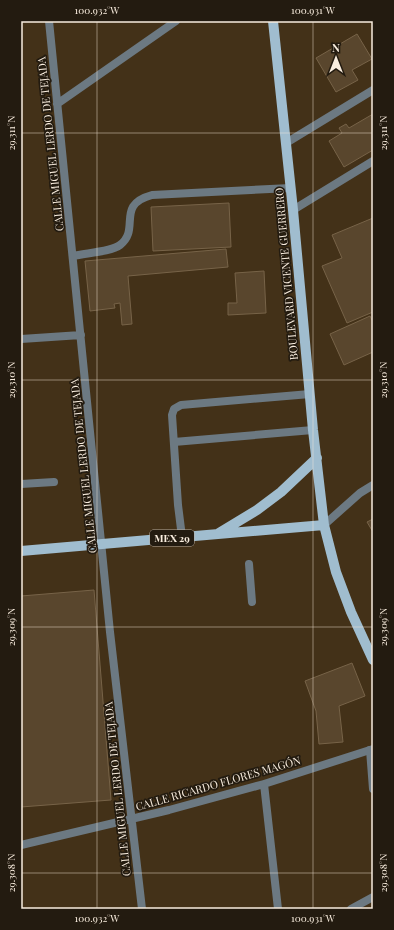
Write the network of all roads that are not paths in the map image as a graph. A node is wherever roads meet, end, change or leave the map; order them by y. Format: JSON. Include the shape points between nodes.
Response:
{"nodes":[{"id":1,"x":49,"y":21,"type":"edge"},
{"id":2,"x":176,"y":21,"type":"edge"},
{"id":3,"x":273,"y":21,"type":"edge"},
{"id":4,"x":373,"y":90,"type":"edge"},
{"id":5,"x":58,"y":104,"type":"junction"},
{"id":6,"x":286,"y":144,"type":"junction"},
{"id":7,"x":373,"y":161,"type":"edge"},
{"id":8,"x":291,"y":188,"type":"junction"},
{"id":9,"x":293,"y":210,"type":"junction"},
{"id":10,"x":73,"y":256,"type":"junction"},
{"id":11,"x":81,"y":335,"type":"junction"},
{"id":12,"x":21,"y":339,"type":"edge"},
{"id":13,"x":310,"y":394,"type":"junction"},
{"id":14,"x":313,"y":430,"type":"junction"},
{"id":15,"x":174,"y":442,"type":"junction"},
{"id":16,"x":317,"y":458,"type":"junction"},
{"id":17,"x":54,"y":482,"type":"dead end"},
{"id":18,"x":21,"y":484,"type":"edge"},
{"id":19,"x":373,"y":485,"type":"edge"},
{"id":20,"x":324,"y":525,"type":"junction"},
{"id":21,"x":216,"y":534,"type":"junction"},
{"id":22,"x":182,"y":537,"type":"junction"},
{"id":23,"x":101,"y":544,"type":"junction"},
{"id":24,"x":21,"y":551,"type":"edge"},
{"id":25,"x":249,"y":564,"type":"dead end"},
{"id":26,"x":252,"y":602,"type":"dead end"},
{"id":27,"x":373,"y":660,"type":"edge"},
{"id":28,"x":372,"y":749,"type":"edge"},
{"id":29,"x":264,"y":784,"type":"junction"},
{"id":30,"x":373,"y":789,"type":"edge"},
{"id":31,"x":131,"y":819,"type":"junction"},
{"id":32,"x":21,"y":845,"type":"edge"},
{"id":33,"x":373,"y":896,"type":"edge"},
{"id":34,"x":142,"y":909,"type":"edge"},
{"id":35,"x":278,"y":909,"type":"edge"},
{"id":36,"x":351,"y":909,"type":"edge"}],
"edges":[{"from":1,"to":5,"type":"street","name":"CALLE MIGUEL LERDO DE TEJADA"},
{"from":2,"to":5,"type":"street"},
{"from":3,"to":6,"type":"main road","name":"BOULEVARD VICENTE GUERRERO"},
{"from":4,"to":6,"type":"street"},
{"from":5,"to":10,"type":"street","name":"CALLE MIGUEL LERDO DE TEJADA"},
{"from":6,"to":8,"type":"main road","name":"BOULEVARD VICENTE GUERRERO"},
{"from":7,"to":9,"type":"street"},
{"from":8,"to":9,"type":"main road","name":"BOULEVARD VICENTE GUERRERO"},
{"from":8,"to":10,"type":"street","via":[[142,198],[132,207],[127,235],[120,245],[113,249]]},
{"from":9,"to":13,"type":"main road","name":"BOULEVARD VICENTE GUERRERO"},
{"from":10,"to":11,"type":"street","name":"CALLE MIGUEL LERDO DE TEJADA"},
{"from":11,"to":12,"type":"street"},
{"from":11,"to":23,"type":"street","name":"CALLE MIGUEL LERDO DE TEJADA"},
{"from":13,"to":14,"type":"main road","name":"BOULEVARD VICENTE GUERRERO"},
{"from":13,"to":15,"type":"street","via":[[181,405],[174,409],[172,415]]},
{"from":14,"to":15,"type":"street"},
{"from":14,"to":16,"type":"main road","name":"BOULEVARD VICENTE GUERRERO"},
{"from":15,"to":22,"type":"street"},
{"from":16,"to":20,"type":"main road","name":"BOULEVARD VICENTE GUERRERO"},
{"from":16,"to":21,"type":"main road","via":[[281,492],[257,510]]},
{"from":17,"to":18,"type":"street"},
{"from":19,"to":20,"type":"street","via":[[360,493]]},
{"from":20,"to":21,"type":"main road","number":"MEX 29"},
{"from":20,"to":27,"type":"main road","name":"BOULEVARD VICENTE GUERRERO","via":[[336,572]]},
{"from":21,"to":22,"type":"main road","number":"MEX 29"},
{"from":22,"to":23,"type":"main road","number":"MEX 29"},
{"from":23,"to":24,"type":"main road","number":"MEX 29"},
{"from":23,"to":31,"type":"street","name":"CALLE MIGUEL LERDO DE TEJADA"},
{"from":25,"to":26,"type":"street"},
{"from":28,"to":29,"type":"street","name":"CALLE RICARDO FLORES MAGÓN"},
{"from":28,"to":30,"type":"street"},
{"from":29,"to":31,"type":"street","name":"CALLE RICARDO FLORES MAGÓN"},
{"from":29,"to":35,"type":"street"},
{"from":31,"to":32,"type":"street","name":"CALLE RICARDO FLORES MAGÓN"},
{"from":31,"to":34,"type":"street","name":"CALLE MIGUEL LERDO DE TEJADA"},
{"from":33,"to":36,"type":"street"}]}
